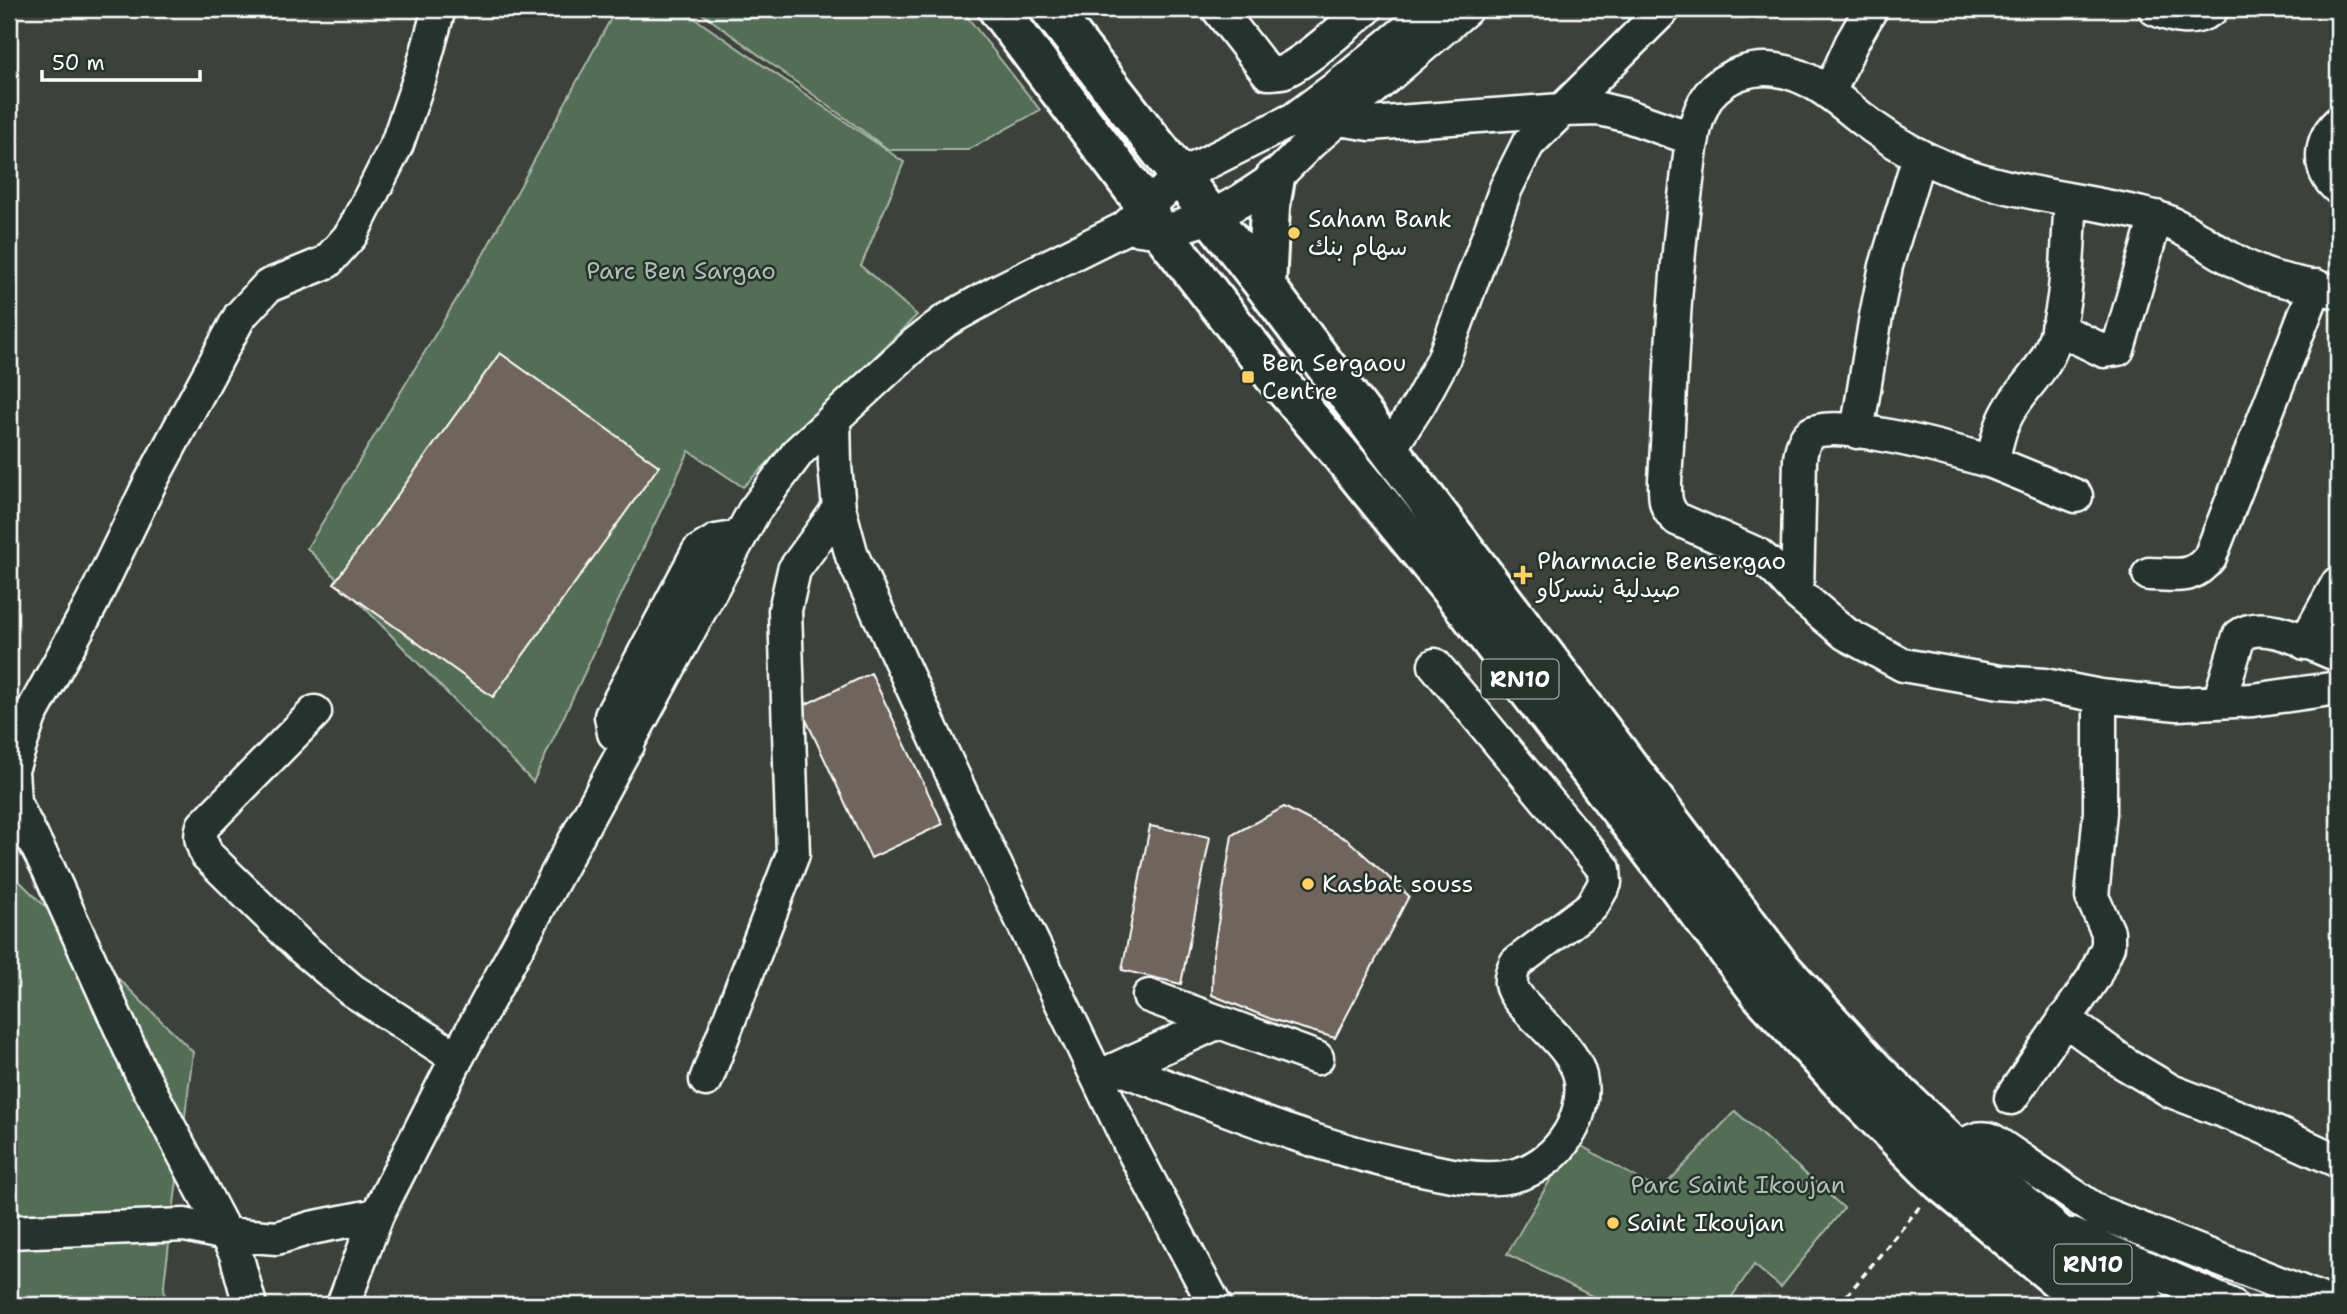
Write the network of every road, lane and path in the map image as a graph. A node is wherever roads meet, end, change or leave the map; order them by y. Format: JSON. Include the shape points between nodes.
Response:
{"nodes":[{"id":1,"x":439,"y":9,"type":"edge"},
{"id":2,"x":998,"y":9,"type":"edge"},
{"id":3,"x":1050,"y":9,"type":"edge"},
{"id":4,"x":1218,"y":9,"type":"edge"},
{"id":5,"x":1366,"y":9,"type":"edge"},
{"id":6,"x":1432,"y":9,"type":"edge"},
{"id":7,"x":1465,"y":9,"type":"edge"},
{"id":8,"x":1664,"y":9,"type":"edge"},
{"id":9,"x":1871,"y":9,"type":"edge"},
{"id":10,"x":2155,"y":9,"type":"edge"},
{"id":11,"x":2212,"y":9,"type":"edge"},
{"id":12,"x":1830,"y":91,"type":"junction"},
{"id":13,"x":1562,"y":110,"type":"junction"},
{"id":14,"x":1340,"y":118,"type":"junction"},
{"id":15,"x":2338,"y":123,"type":"edge"},
{"id":16,"x":1693,"y":139,"type":"junction"},
{"id":17,"x":1919,"y":156,"type":"junction"},
{"id":18,"x":1180,"y":176,"type":"junction"},
{"id":19,"x":1275,"y":178,"type":"junction"},
{"id":20,"x":2338,"y":188,"type":"edge"},
{"id":21,"x":2071,"y":201,"type":"junction"},
{"id":22,"x":1211,"y":217,"type":"junction"},
{"id":23,"x":2156,"y":217,"type":"junction"},
{"id":24,"x":1144,"y":222,"type":"junction"},
{"id":25,"x":1266,"y":287,"type":"junction"},
{"id":26,"x":2327,"y":289,"type":"edge"},
{"id":27,"x":2057,"y":328,"type":"junction"},
{"id":28,"x":834,"y":418,"type":"junction"},
{"id":29,"x":1857,"y":432,"type":"junction"},
{"id":30,"x":1389,"y":450,"type":"junction"},
{"id":31,"x":1992,"y":462,"type":"junction"},
{"id":32,"x":2076,"y":496,"type":"dead end"},
{"id":33,"x":839,"y":508,"type":"junction"},
{"id":34,"x":2149,"y":574,"type":"dead end"},
{"id":35,"x":2338,"y":583,"type":"edge"},
{"id":36,"x":1797,"y":593,"type":"junction"},
{"id":37,"x":2305,"y":643,"type":"junction"},
{"id":38,"x":2338,"y":655,"type":"edge"},
{"id":39,"x":1435,"y":665,"type":"dead end"},
{"id":40,"x":2338,"y":688,"type":"edge"},
{"id":41,"x":2100,"y":695,"type":"junction"},
{"id":42,"x":2219,"y":702,"type":"junction"},
{"id":43,"x":315,"y":712,"type":"dead end"},
{"id":44,"x":1149,"y":996,"type":"dead end"},
{"id":45,"x":2064,"y":1019,"type":"junction"},
{"id":46,"x":1219,"y":1022,"type":"junction"},
{"id":47,"x":457,"y":1058,"type":"junction"},
{"id":48,"x":1317,"y":1058,"type":"dead end"},
{"id":49,"x":1108,"y":1073,"type":"junction"},
{"id":50,"x":706,"y":1080,"type":"dead end"},
{"id":51,"x":2011,"y":1098,"type":"dead end"},
{"id":52,"x":2338,"y":1161,"type":"edge"},
{"id":53,"x":1949,"y":1166,"type":"junction"},
{"id":54,"x":377,"y":1215,"type":"junction"},
{"id":55,"x":2041,"y":1221,"type":"junction"},
{"id":56,"x":9,"y":1232,"type":"edge"},
{"id":57,"x":225,"y":1234,"type":"junction"},
{"id":58,"x":250,"y":1305,"type":"edge"},
{"id":59,"x":342,"y":1305,"type":"edge"},
{"id":60,"x":1215,"y":1305,"type":"edge"},
{"id":61,"x":1839,"y":1305,"type":"edge"},
{"id":62,"x":2089,"y":1305,"type":"edge"},
{"id":63,"x":2147,"y":1305,"type":"edge"},
{"id":64,"x":2231,"y":1305,"type":"edge"},
{"id":65,"x":2335,"y":1305,"type":"edge"}],
"edges":[{"from":1,"to":57,"type":"street","via":[[397,144],[351,235],[327,262],[268,286],[240,316],[30,716],[12,770],[13,802],[48,868],[140,1072]]},
{"from":2,"to":24,"type":"main road","number":"RN10"},
{"from":3,"to":18,"type":"main road","number":"RN10"},
{"from":4,"to":5,"type":"street","via":[[1268,72],[1276,73]]},
{"from":6,"to":18,"type":"street","via":[[1294,119]]},
{"from":7,"to":14,"type":"street"},
{"from":8,"to":13,"type":"street"},
{"from":9,"to":12,"type":"street"},
{"from":10,"to":11,"type":"street","via":[[2190,18]]},
{"from":12,"to":16,"type":"street","via":[[1776,69],[1738,73],[1711,93]]},
{"from":12,"to":17,"type":"street"},
{"from":13,"to":14,"type":"street","via":[[1370,124]]},
{"from":13,"to":16,"type":"street","via":[[1600,109]]},
{"from":13,"to":30,"type":"street","via":[[1528,144],[1506,188],[1443,360]]},
{"from":14,"to":19,"type":"street"},
{"from":15,"to":20,"type":"street","via":[[2323,151],[2327,174]]},
{"from":16,"to":36,"type":"street","via":[[1675,299],[1666,505],[1687,526],[1757,554]]},
{"from":17,"to":21,"type":"street","via":[[1978,180]]},
{"from":17,"to":29,"type":"street","via":[[1886,266]]},
{"from":18,"to":22,"type":"main road","number":"RN10"},
{"from":18,"to":24,"type":"street"},
{"from":19,"to":22,"type":"street"},
{"from":19,"to":25,"type":"main road"},
{"from":21,"to":23,"type":"street"},
{"from":21,"to":27,"type":"street"},
{"from":22,"to":24,"type":"street"},
{"from":22,"to":25,"type":"main road","number":"RN10"},
{"from":23,"to":26,"type":"street","via":[[2273,278]]},
{"from":23,"to":27,"type":"street","via":[[2118,349],[2104,351]]},
{"from":24,"to":28,"type":"street","via":[[1002,289],[946,321]]},
{"from":24,"to":53,"type":"main road","number":"RN10","via":[[1468,610],[1760,993],[1850,1091]]},
{"from":25,"to":30,"type":"main road","number":"RN10"},
{"from":26,"to":34,"type":"street","via":[[2210,557],[2191,575]]},
{"from":27,"to":31,"type":"street","via":[[2040,371],[2004,421]]},
{"from":28,"to":33,"type":"street"},
{"from":28,"to":47,"type":"street","via":[[786,466],[754,511]]},
{"from":29,"to":31,"type":"street","via":[[1909,439]]},
{"from":29,"to":36,"type":"street","via":[[1825,430],[1810,434],[1802,445]]},
{"from":30,"to":53,"type":"main road","number":"RN10","via":[[1781,968],[1877,1072]]},
{"from":31,"to":32,"type":"street"},
{"from":33,"to":49,"type":"street","via":[[858,569],[966,804]]},
{"from":33,"to":50,"type":"street","via":[[793,570],[785,610],[793,854]]},
{"from":35,"to":37,"type":"street"},
{"from":36,"to":41,"type":"street","via":[[1846,634],[1903,665]]},
{"from":37,"to":38,"type":"street"},
{"from":37,"to":42,"type":"street","via":[[2271,630],[2246,631],[2239,636]]},
{"from":39,"to":49,"type":"street","via":[[1604,869],[1605,883],[1592,906],[1516,963],[1513,971],[1511,984],[1516,996],[1568,1051],[1580,1076],[1574,1128],[1558,1150],[1538,1166],[1512,1176],[1451,1175],[1357,1155]]},
{"from":40,"to":42,"type":"street"},
{"from":41,"to":42,"type":"street","via":[[2178,704]]},
{"from":41,"to":45,"type":"street","via":[[2100,812],[2092,897],[2108,932],[2108,946],[2094,977]]},
{"from":43,"to":47,"type":"street","via":[[203,826],[202,844],[207,855],[302,948],[352,990]]},
{"from":44,"to":46,"type":"street"},
{"from":45,"to":51,"type":"street"},
{"from":45,"to":52,"type":"street","via":[[2171,1091]]},
{"from":46,"to":48,"type":"street"},
{"from":46,"to":49,"type":"street"},
{"from":47,"to":54,"type":"street"},
{"from":49,"to":60,"type":"street","via":[[1129,1143]]},
{"from":53,"to":55,"type":"main road","number":"RN10"},
{"from":53,"to":61,"type":"path"},
{"from":53,"to":62,"type":"main road","number":"RN10"},
{"from":53,"to":65,"type":"street","via":[[1973,1140],[1993,1140],[2098,1212]]},
{"from":54,"to":57,"type":"street","via":[[277,1238]]},
{"from":54,"to":59,"type":"street"},
{"from":55,"to":63,"type":"main road","number":"RN10"},
{"from":55,"to":64,"type":"street"},
{"from":56,"to":57,"type":"street","via":[[186,1226]]},
{"from":57,"to":58,"type":"street","via":[[240,1264]]}]}
